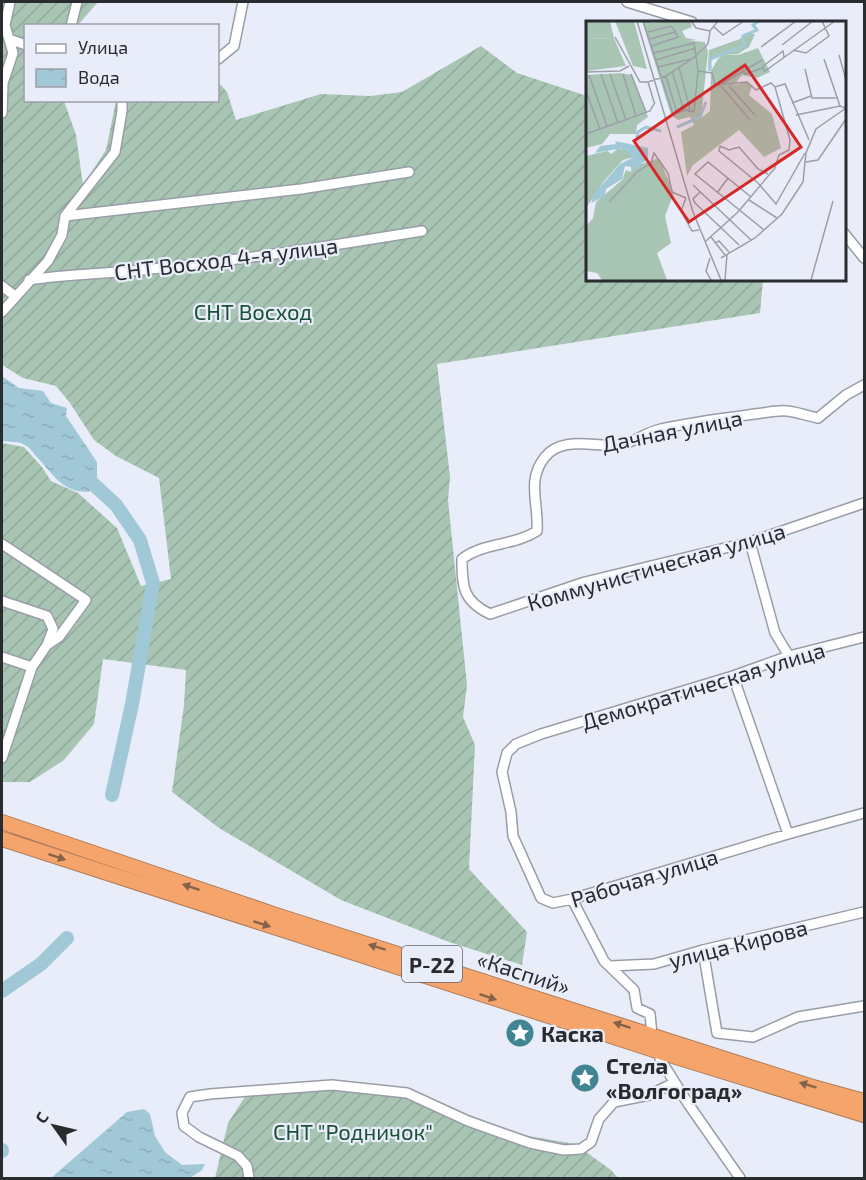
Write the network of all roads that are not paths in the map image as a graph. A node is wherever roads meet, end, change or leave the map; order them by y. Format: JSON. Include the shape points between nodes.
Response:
{"nodes":[{"id":1,"x":10,"y":2,"type":"edge"},
{"id":2,"x":77,"y":2,"type":"edge"},
{"id":3,"x":243,"y":2,"type":"edge"},
{"id":4,"x":627,"y":2,"type":"edge"},
{"id":5,"x":689,"y":21,"type":"edge"},
{"id":6,"x":71,"y":24,"type":"edge"},
{"id":7,"x":9,"y":39,"type":"junction"},
{"id":8,"x":24,"y":44,"type":"edge"},
{"id":9,"x":219,"y":58,"type":"edge"},
{"id":10,"x":122,"y":102,"type":"edge"},
{"id":11,"x":2,"y":113,"type":"edge"},
{"id":12,"x":409,"y":172,"type":"dead end"},
{"id":13,"x":65,"y":216,"type":"junction"},
{"id":14,"x":423,"y":231,"type":"dead end"},
{"id":15,"x":845,"y":235,"type":"edge"},
{"id":16,"x":864,"y":258,"type":"edge"},
{"id":17,"x":29,"y":280,"type":"junction"},
{"id":18,"x":2,"y":286,"type":"edge"},
{"id":19,"x":15,"y":296,"type":"junction"},
{"id":20,"x":2,"y":312,"type":"edge"},
{"id":21,"x":864,"y":385,"type":"edge"},
{"id":22,"x":864,"y":504,"type":"edge"},
{"id":23,"x":750,"y":542,"type":"junction"},
{"id":24,"x":2,"y":544,"type":"edge"},
{"id":25,"x":462,"y":582,"type":"joint"},
{"id":26,"x":2,"y":601,"type":"edge"},
{"id":27,"x":864,"y":637,"type":"edge"},
{"id":28,"x":47,"y":645,"type":"junction"},
{"id":29,"x":789,"y":656,"type":"junction"},
{"id":30,"x":2,"y":657,"type":"edge"},
{"id":31,"x":32,"y":667,"type":"junction"},
{"id":32,"x":734,"y":676,"type":"junction"},
{"id":33,"x":2,"y":723,"type":"edge"},
{"id":34,"x":12,"y":726,"type":"junction"},
{"id":35,"x":541,"y":734,"type":"joint"},
{"id":36,"x":2,"y":758,"type":"edge"},
{"id":37,"x":864,"y":813,"type":"edge"},
{"id":38,"x":2,"y":822,"type":"edge"},
{"id":39,"x":788,"y":834,"type":"junction"},
{"id":40,"x":2,"y":839,"type":"edge"},
{"id":41,"x":572,"y":899,"type":"junction"},
{"id":42,"x":864,"y":912,"type":"edge"},
{"id":43,"x":703,"y":950,"type":"junction"},
{"id":44,"x":610,"y":966,"type":"junction"},
{"id":45,"x":864,"y":1006,"type":"edge"},
{"id":46,"x":656,"y":1049,"type":"junction"},
{"id":47,"x":674,"y":1083,"type":"junction"},
{"id":48,"x":864,"y":1101,"type":"edge"},
{"id":49,"x":864,"y":1115,"type":"edge"},
{"id":50,"x":249,"y":1179,"type":"edge"},
{"id":51,"x":740,"y":1179,"type":"edge"}],
"edges":[{"from":1,"to":7,"type":"street","via":[[5,25]]},
{"from":2,"to":6,"type":"street"},
{"from":3,"to":9,"type":"street","via":[[234,46]]},
{"from":4,"to":5,"type":"street"},
{"from":7,"to":8,"type":"street"},
{"from":7,"to":11,"type":"street","via":[[13,53],[3,83]]},
{"from":10,"to":13,"type":"street","via":[[115,152]]},
{"from":12,"to":13,"type":"street","via":[[301,189]]},
{"from":13,"to":17,"type":"street","via":[[62,235],[48,261]]},
{"from":14,"to":17,"type":"street","name":"СНТ Восход 4-я улица","via":[[280,253]]},
{"from":15,"to":16,"type":"street"},
{"from":17,"to":19,"type":"street"},
{"from":18,"to":19,"type":"street"},
{"from":19,"to":20,"type":"street"},
{"from":21,"to":25,"type":"street","name":"Дачная улица","via":[[818,418],[785,411],[658,429],[625,444],[558,446],[535,473],[537,531],[526,538],[473,551],[462,559]]},
{"from":22,"to":23,"type":"street","name":"Коммунистическая улица"},
{"from":23,"to":25,"type":"street","name":"Коммунистическая улица","via":[[585,582],[490,614],[468,598]]},
{"from":23,"to":29,"type":"street","via":[[775,633]]},
{"from":24,"to":28,"type":"street","via":[[86,600],[59,637]]},
{"from":26,"to":28,"type":"street","via":[[47,616],[53,629]]},
{"from":27,"to":29,"type":"street","name":"Демократическая улица"},
{"from":28,"to":31,"type":"street"},
{"from":29,"to":32,"type":"street","name":"Демократическая улица"},
{"from":30,"to":31,"type":"street"},
{"from":31,"to":34,"type":"street"},
{"from":32,"to":35,"type":"street","name":"Демократическая улица"},
{"from":32,"to":39,"type":"street"},
{"from":33,"to":34,"type":"street"},
{"from":34,"to":36,"type":"street"},
{"from":35,"to":41,"type":"street","name":"Рабочая улица","via":[[516,744],[507,753],[502,772],[513,836],[541,898],[554,903]]},
{"from":37,"to":39,"type":"street","name":"Рабочая улица"},
{"from":46,"to":38,"type":"highway","name":"«Каспий»","number":"Р-22","one_way":true},
{"from":39,"to":41,"type":"street","name":"Рабочая улица"},
{"from":40,"to":46,"type":"highway","name":"«Каспий»","number":"Р-22","one_way":true},
{"from":41,"to":44,"type":"street"},
{"from":42,"to":43,"type":"street","name":"улица Кирова"},
{"from":43,"to":44,"type":"street","name":"улица Кирова","via":[[654,964]]},
{"from":43,"to":45,"type":"street","via":[[717,1033],[753,1037],[798,1017]]},
{"from":44,"to":46,"type":"street","via":[[634,990],[637,1008],[650,1014]]},
{"from":46,"to":47,"type":"street"},
{"from":48,"to":46,"type":"highway","name":"«Каспий»","number":"Р-22","one_way":true},
{"from":46,"to":49,"type":"highway","name":"«Каспий»","number":"Р-22"},
{"from":47,"to":50,"type":"street","via":[[649,1095],[614,1102],[599,1119],[591,1142],[581,1149],[564,1150],[520,1140],[407,1093],[332,1085],[190,1097],[182,1113],[184,1126],[238,1156],[247,1166]]},
{"from":47,"to":51,"type":"street"}]}
